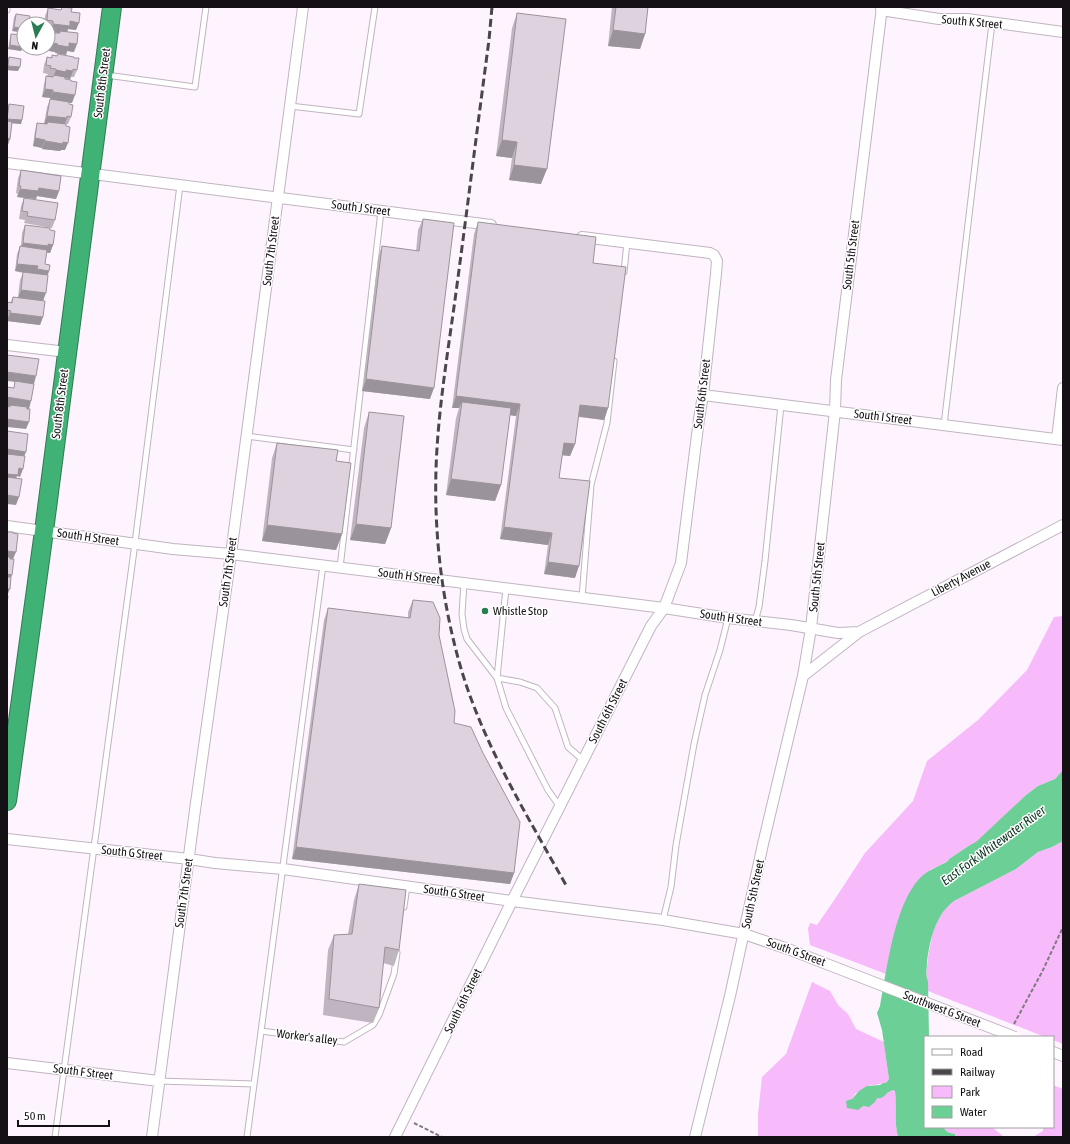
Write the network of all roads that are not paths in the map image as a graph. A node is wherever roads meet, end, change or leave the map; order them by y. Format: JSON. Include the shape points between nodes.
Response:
{"nodes":[{"id":1,"x":7,"y":7,"type":"edge"},
{"id":2,"x":112,"y":7,"type":"edge"},
{"id":3,"x":206,"y":7,"type":"edge"},
{"id":4,"x":303,"y":7,"type":"edge"},
{"id":5,"x":375,"y":7,"type":"edge"},
{"id":6,"x":882,"y":8,"type":"edge"},
{"id":7,"x":7,"y":10,"type":"edge"},
{"id":8,"x":992,"y":23,"type":"junction"},
{"id":9,"x":1063,"y":32,"type":"edge"},
{"id":10,"x":103,"y":74,"type":"junction"},
{"id":11,"x":290,"y":106,"type":"junction"},
{"id":12,"x":7,"y":163,"type":"edge"},
{"id":13,"x":90,"y":174,"type":"junction"},
{"id":14,"x":180,"y":185,"type":"junction"},
{"id":15,"x":278,"y":198,"type":"junction"},
{"id":16,"x":381,"y":211,"type":"junction"},
{"id":17,"x":504,"y":226,"type":"edge"},
{"id":18,"x":573,"y":235,"type":"edge"},
{"id":19,"x":627,"y":242,"type":"junction"},
{"id":20,"x":623,"y":274,"type":"edge"},
{"id":21,"x":7,"y":345,"type":"edge"},
{"id":22,"x":67,"y":352,"type":"junction"},
{"id":23,"x":615,"y":353,"type":"edge"},
{"id":24,"x":1063,"y":388,"type":"edge"},
{"id":25,"x":703,"y":395,"type":"junction"},
{"id":26,"x":781,"y":404,"type":"junction"},
{"id":27,"x":835,"y":411,"type":"junction"},
{"id":28,"x":944,"y":425,"type":"junction"},
{"id":29,"x":246,"y":436,"type":"junction"},
{"id":30,"x":1060,"y":439,"type":"edge"},
{"id":31,"x":354,"y":450,"type":"junction"},
{"id":32,"x":1063,"y":525,"type":"edge"},
{"id":33,"x":7,"y":526,"type":"edge"},
{"id":34,"x":44,"y":531,"type":"junction"},
{"id":35,"x":135,"y":543,"type":"junction"},
{"id":36,"x":231,"y":554,"type":"junction"},
{"id":37,"x":323,"y":565,"type":"junction"},
{"id":38,"x":340,"y":568,"type":"junction"},
{"id":39,"x":464,"y":583,"type":"junction"},
{"id":40,"x":506,"y":588,"type":"junction"},
{"id":41,"x":582,"y":598,"type":"junction"},
{"id":42,"x":664,"y":608,"type":"junction"},
{"id":43,"x":728,"y":618,"type":"junction"},
{"id":44,"x":756,"y":621,"type":"junction"},
{"id":45,"x":812,"y":628,"type":"junction"},
{"id":46,"x":859,"y":632,"type":"junction"},
{"id":47,"x":803,"y":676,"type":"junction"},
{"id":48,"x":497,"y":678,"type":"junction"},
{"id":49,"x":583,"y":760,"type":"junction"},
{"id":50,"x":7,"y":801,"type":"edge"},
{"id":51,"x":560,"y":807,"type":"junction"},
{"id":52,"x":7,"y":839,"type":"edge"},
{"id":53,"x":94,"y":848,"type":"junction"},
{"id":54,"x":189,"y":859,"type":"junction"},
{"id":55,"x":283,"y":869,"type":"junction"},
{"id":56,"x":407,"y":886,"type":"junction"},
{"id":57,"x":512,"y":901,"type":"junction"},
{"id":58,"x":403,"y":916,"type":"edge"},
{"id":59,"x":663,"y":920,"type":"junction"},
{"id":60,"x":744,"y":934,"type":"junction"},
{"id":61,"x":398,"y":945,"type":"edge"},
{"id":62,"x":891,"y":989,"type":"joint"},
{"id":63,"x":261,"y":1031,"type":"junction"},
{"id":64,"x":1012,"y":1036,"type":"edge"},
{"id":65,"x":7,"y":1063,"type":"edge"},
{"id":66,"x":64,"y":1070,"type":"junction"},
{"id":67,"x":159,"y":1081,"type":"junction"},
{"id":68,"x":254,"y":1084,"type":"junction"},
{"id":69,"x":56,"y":1137,"type":"edge"},
{"id":70,"x":152,"y":1137,"type":"edge"},
{"id":71,"x":247,"y":1137,"type":"edge"},
{"id":72,"x":395,"y":1137,"type":"edge"},
{"id":73,"x":695,"y":1137,"type":"edge"}],
"edges":[{"from":1,"to":7,"type":"lane"},
{"from":2,"to":10,"type":"highway","name":"South 8th Street"},
{"from":3,"to":10,"type":"lane","via":[[195,87]]},
{"from":4,"to":11,"type":"street","name":"South 7th Street"},
{"from":5,"to":11,"type":"lane","via":[[359,114]]},
{"from":6,"to":8,"type":"street","name":"South K Street","via":[[939,19]]},
{"from":6,"to":27,"type":"street","name":"South 5th Street","via":[[837,372]]},
{"from":8,"to":9,"type":"street","name":"South K Street"},
{"from":8,"to":28,"type":"lane"},
{"from":10,"to":13,"type":"highway","name":"South 8th Street"},
{"from":11,"to":15,"type":"street","name":"South 7th Street"},
{"from":12,"to":13,"type":"street","name":"South J Street"},
{"from":13,"to":14,"type":"street","name":"South J Street"},
{"from":13,"to":22,"type":"highway","name":"South 8th Street"},
{"from":14,"to":15,"type":"street","name":"South J Street"},
{"from":14,"to":35,"type":"lane"},
{"from":15,"to":16,"type":"street","name":"South J Street"},
{"from":15,"to":29,"type":"street","name":"South 7th Street"},
{"from":16,"to":17,"type":"street","name":"South J Street"},
{"from":16,"to":31,"type":"lane"},
{"from":18,"to":19,"type":"street"},
{"from":19,"to":20,"type":"lane"},
{"from":19,"to":25,"type":"street","name":"South 6th Street","via":[[714,255],[716,274]]},
{"from":21,"to":22,"type":"street"},
{"from":22,"to":34,"type":"highway","name":"South 8th Street"},
{"from":23,"to":41,"type":"lane","via":[[607,423],[591,485]]},
{"from":24,"to":30,"type":"street"},
{"from":25,"to":26,"type":"street","name":"South I Street"},
{"from":25,"to":42,"type":"street","name":"South 6th Street","via":[[682,563]]},
{"from":26,"to":27,"type":"street","name":"South I Street"},
{"from":26,"to":44,"type":"lane","via":[[765,561]]},
{"from":27,"to":28,"type":"street","name":"South I Street"},
{"from":27,"to":45,"type":"street","name":"South 5th Street"},
{"from":28,"to":30,"type":"street","name":"South I Street"},
{"from":29,"to":31,"type":"lane"},
{"from":29,"to":36,"type":"street","name":"South 7th Street"},
{"from":31,"to":38,"type":"lane"},
{"from":32,"to":46,"type":"street","name":"Liberty Avenue"},
{"from":33,"to":34,"type":"street","name":"South H Street"},
{"from":34,"to":35,"type":"street","name":"South H Street"},
{"from":34,"to":50,"type":"highway","name":"South 8th Street"},
{"from":35,"to":36,"type":"street","name":"South H Street"},
{"from":35,"to":53,"type":"lane"},
{"from":36,"to":37,"type":"street","name":"South H Street"},
{"from":36,"to":54,"type":"street","name":"South 7th Street"},
{"from":37,"to":38,"type":"street","name":"South H Street"},
{"from":37,"to":55,"type":"lane"},
{"from":38,"to":39,"type":"street","name":"South H Street"},
{"from":39,"to":40,"type":"street","name":"South H Street"},
{"from":39,"to":48,"type":"lane","via":[[462,614],[467,639]]},
{"from":40,"to":41,"type":"street","name":"South H Street"},
{"from":40,"to":48,"type":"lane"},
{"from":41,"to":42,"type":"street","name":"South H Street"},
{"from":42,"to":43,"type":"street","name":"South H Street"},
{"from":42,"to":49,"type":"street","name":"South 6th Street","via":[[651,626]]},
{"from":43,"to":44,"type":"street","name":"South H Street"},
{"from":43,"to":59,"type":"lane","via":[[705,695],[694,744],[671,888]]},
{"from":44,"to":45,"type":"street","name":"South H Street"},
{"from":45,"to":46,"type":"street","name":"Liberty Avenue","via":[[838,633]]},
{"from":45,"to":47,"type":"street","name":"South 5th Street"},
{"from":46,"to":47,"type":"street","name":"Liberty Avenue"},
{"from":47,"to":60,"type":"street","name":"South 5th Street"},
{"from":48,"to":49,"type":"lane","via":[[537,688],[555,708],[568,747]]},
{"from":48,"to":51,"type":"lane","via":[[506,708],[548,790]]},
{"from":49,"to":51,"type":"street","name":"South 6th Street"},
{"from":51,"to":57,"type":"street","name":"South 6th Street"},
{"from":52,"to":53,"type":"street","name":"South G Street"},
{"from":53,"to":54,"type":"street","name":"South G Street"},
{"from":53,"to":66,"type":"lane"},
{"from":54,"to":55,"type":"street","name":"South G Street"},
{"from":54,"to":67,"type":"street","name":"South 7th Street"},
{"from":55,"to":56,"type":"street","name":"South G Street"},
{"from":55,"to":63,"type":"lane"},
{"from":56,"to":57,"type":"street","name":"South G Street"},
{"from":56,"to":58,"type":"lane"},
{"from":57,"to":59,"type":"street","name":"South G Street"},
{"from":57,"to":72,"type":"street","name":"South 6th Street"},
{"from":59,"to":60,"type":"street","name":"South G Street"},
{"from":60,"to":62,"type":"street","name":"South G Street"},
{"from":60,"to":73,"type":"street","name":"South 5th Street"},
{"from":61,"to":63,"type":"lane","name":"Worker's alley","via":[[394,974],[373,1025],[344,1042]]},
{"from":62,"to":64,"type":"street","name":"Southwest G Street","bridge":true},
{"from":63,"to":68,"type":"lane"},
{"from":65,"to":66,"type":"street","name":"South F Street"},
{"from":66,"to":67,"type":"street","name":"South F Street"},
{"from":66,"to":69,"type":"lane"},
{"from":67,"to":68,"type":"lane"},
{"from":67,"to":70,"type":"street","name":"South 7th Street"},
{"from":68,"to":71,"type":"lane"}]}
